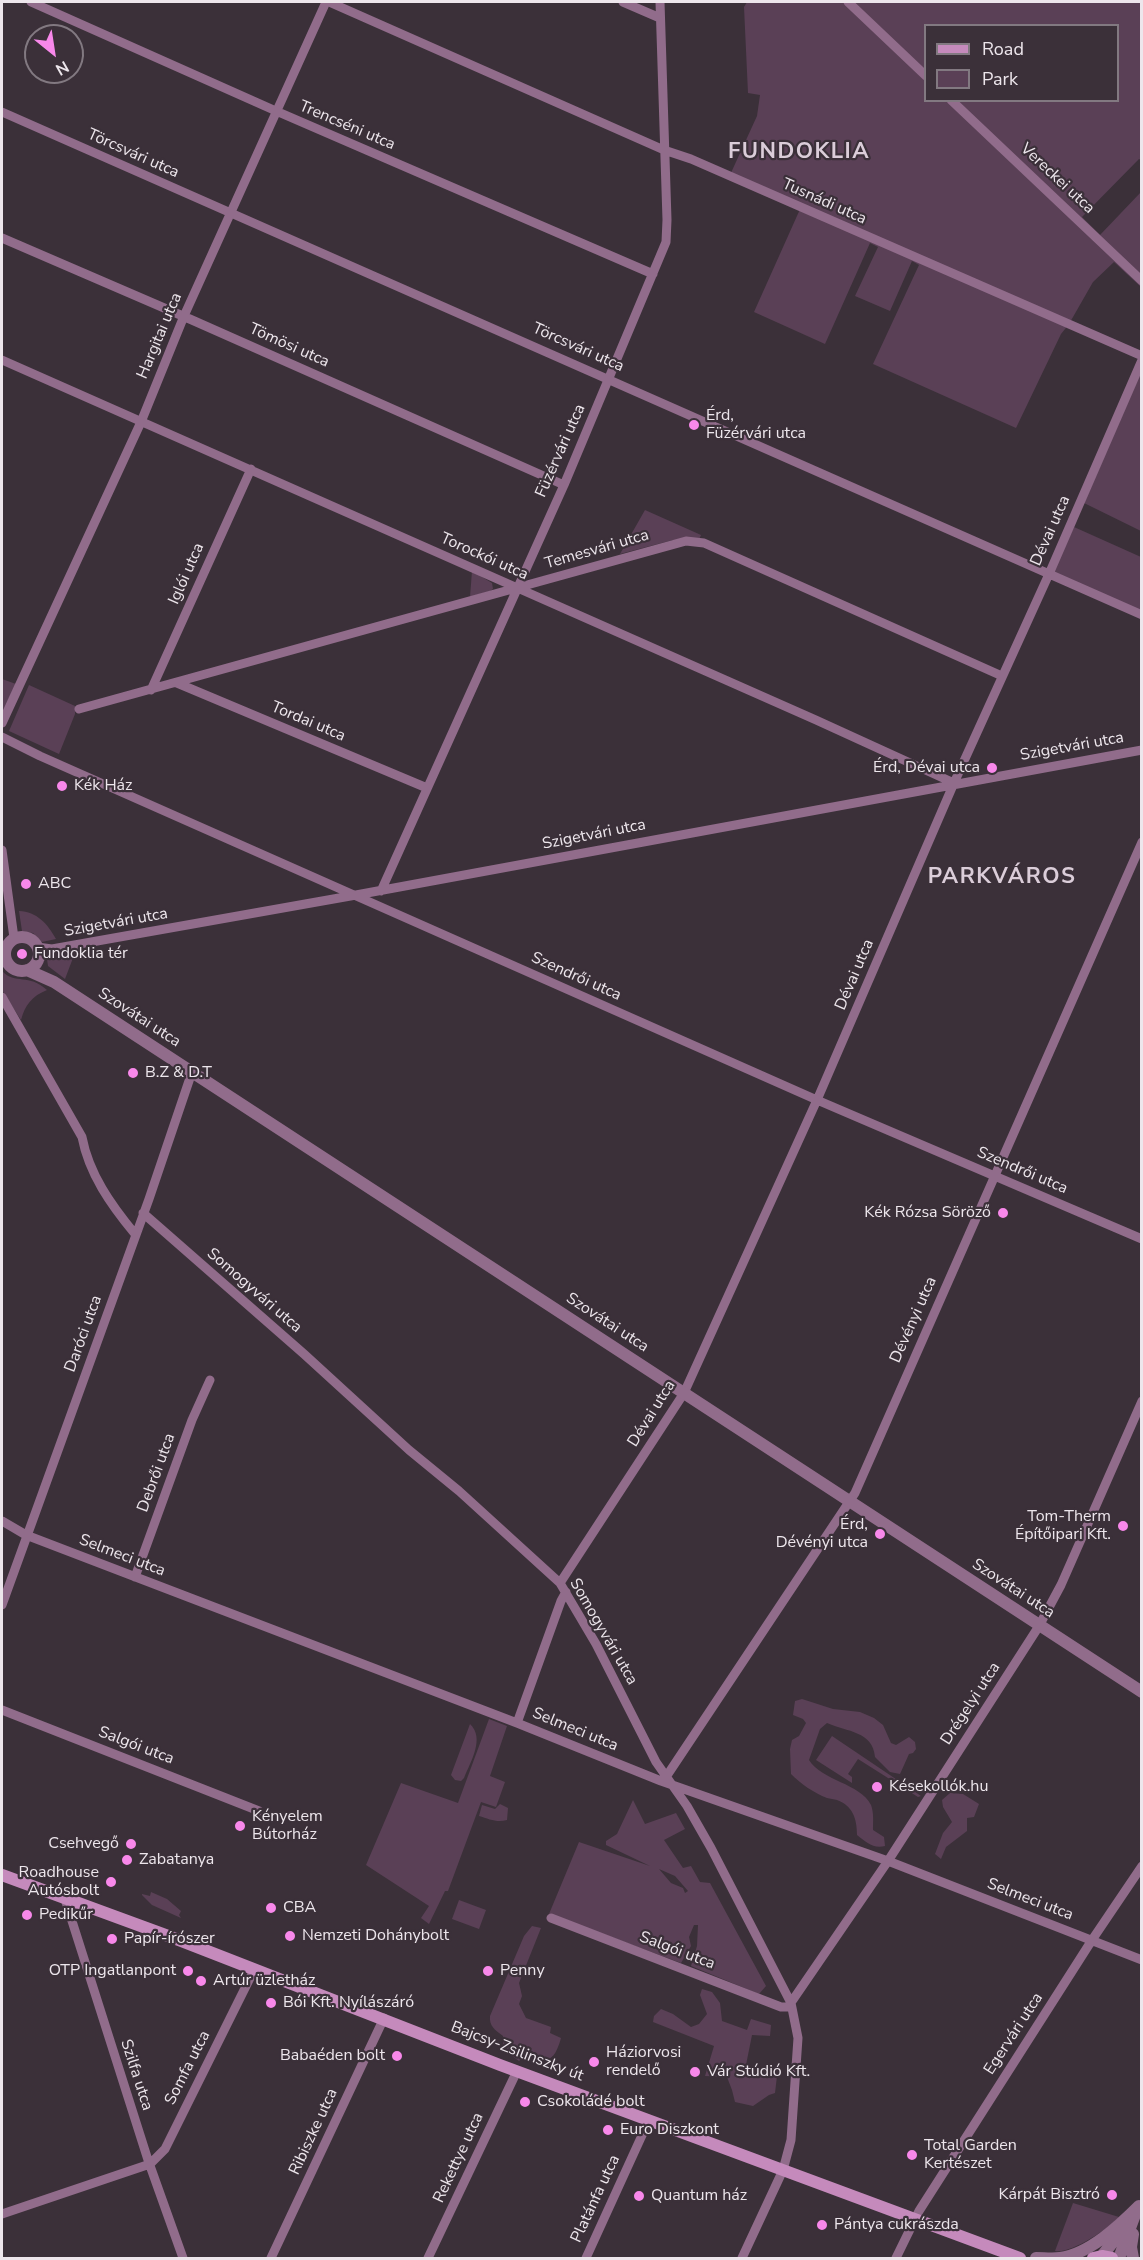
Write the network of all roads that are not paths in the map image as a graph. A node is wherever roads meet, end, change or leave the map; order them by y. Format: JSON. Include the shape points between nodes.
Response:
{"nodes":[{"id":1,"x":31,"y":2,"type":"edge"},
{"id":2,"x":328,"y":2,"type":"edge"},
{"id":3,"x":623,"y":2,"type":"edge"},
{"id":4,"x":660,"y":2,"type":"edge"},
{"id":5,"x":848,"y":2,"type":"edge"},
{"id":6,"x":660,"y":18,"type":"junction"},
{"id":7,"x":924,"y":74,"type":"edge"},
{"id":8,"x":953,"y":102,"type":"edge"},
{"id":9,"x":276,"y":111,"type":"junction"},
{"id":10,"x":2,"y":112,"type":"edge"},
{"id":11,"x":664,"y":150,"type":"junction"},
{"id":12,"x":231,"y":213,"type":"junction"},
{"id":13,"x":2,"y":238,"type":"edge"},
{"id":14,"x":652,"y":274,"type":"junction"},
{"id":15,"x":1142,"y":280,"type":"edge"},
{"id":16,"x":184,"y":316,"type":"junction"},
{"id":17,"x":1142,"y":358,"type":"edge"},
{"id":18,"x":2,"y":360,"type":"edge"},
{"id":19,"x":609,"y":378,"type":"junction"},
{"id":20,"x":141,"y":422,"type":"junction"},
{"id":21,"x":251,"y":470,"type":"junction"},
{"id":22,"x":564,"y":485,"type":"junction"},
{"id":23,"x":1049,"y":574,"type":"junction"},
{"id":24,"x":516,"y":588,"type":"junction"},
{"id":25,"x":1142,"y":615,"type":"edge"},
{"id":26,"x":1002,"y":676,"type":"junction"},
{"id":27,"x":177,"y":683,"type":"junction"},
{"id":28,"x":151,"y":690,"type":"junction"},
{"id":29,"x":79,"y":709,"type":"dead end"},
{"id":30,"x":2,"y":723,"type":"edge"},
{"id":31,"x":2,"y":737,"type":"edge"},
{"id":32,"x":1142,"y":750,"type":"edge"},
{"id":33,"x":954,"y":783,"type":"junction"},
{"id":34,"x":427,"y":788,"type":"junction"},
{"id":35,"x":1142,"y":842,"type":"edge"},
{"id":36,"x":2,"y":850,"type":"edge"},
{"id":37,"x":381,"y":891,"type":"junction"},
{"id":38,"x":357,"y":895,"type":"junction"},
{"id":39,"x":9,"y":943,"type":"edge"},
{"id":40,"x":37,"y":953,"type":"junction"},
{"id":41,"x":27,"y":970,"type":"junction"},
{"id":42,"x":54,"y":982,"type":"junction"},
{"id":43,"x":2,"y":997,"type":"edge"},
{"id":44,"x":192,"y":1072,"type":"junction"},
{"id":45,"x":817,"y":1100,"type":"junction"},
{"id":46,"x":998,"y":1176,"type":"junction"},
{"id":47,"x":142,"y":1213,"type":"junction"},
{"id":48,"x":135,"y":1234,"type":"junction"},
{"id":49,"x":1142,"y":1239,"type":"edge"},
{"id":50,"x":210,"y":1380,"type":"dead end"},
{"id":51,"x":684,"y":1393,"type":"junction"},
{"id":52,"x":1142,"y":1401,"type":"edge"},
{"id":53,"x":850,"y":1502,"type":"junction"},
{"id":54,"x":2,"y":1521,"type":"edge"},
{"id":55,"x":26,"y":1535,"type":"junction"},
{"id":56,"x":135,"y":1577,"type":"junction"},
{"id":57,"x":560,"y":1583,"type":"junction"},
{"id":58,"x":566,"y":1592,"type":"junction"},
{"id":59,"x":2,"y":1605,"type":"edge"},
{"id":60,"x":1039,"y":1626,"type":"junction"},
{"id":61,"x":1142,"y":1692,"type":"edge"},
{"id":62,"x":2,"y":1710,"type":"edge"},
{"id":63,"x":517,"y":1723,"type":"junction"},
{"id":64,"x":667,"y":1781,"type":"junction"},
{"id":65,"x":259,"y":1811,"type":"dead end"},
{"id":66,"x":888,"y":1861,"type":"junction"},
{"id":67,"x":1142,"y":1866,"type":"edge"},
{"id":68,"x":2,"y":1875,"type":"edge"},
{"id":69,"x":65,"y":1899,"type":"junction"},
{"id":70,"x":551,"y":1918,"type":"dead end"},
{"id":71,"x":1092,"y":1940,"type":"junction"},
{"id":72,"x":1142,"y":1960,"type":"edge"},
{"id":73,"x":254,"y":1970,"type":"junction"},
{"id":74,"x":791,"y":2003,"type":"junction"},
{"id":75,"x":384,"y":2018,"type":"junction"},
{"id":76,"x":517,"y":2071,"type":"junction"},
{"id":77,"x":649,"y":2120,"type":"junction"},
{"id":78,"x":150,"y":2164,"type":"junction"},
{"id":79,"x":783,"y":2170,"type":"junction"},
{"id":80,"x":1140,"y":2203,"type":"edge"},
{"id":81,"x":2,"y":2214,"type":"edge"},
{"id":82,"x":915,"y":2219,"type":"junction"},
{"id":83,"x":1102,"y":2258,"type":"edge"},
{"id":84,"x":183,"y":2259,"type":"edge"},
{"id":85,"x":271,"y":2259,"type":"edge"},
{"id":86,"x":428,"y":2259,"type":"edge"},
{"id":87,"x":585,"y":2259,"type":"edge"},
{"id":88,"x":742,"y":2259,"type":"edge"},
{"id":89,"x":896,"y":2259,"type":"edge"},
{"id":90,"x":1020,"y":2259,"type":"edge"},
{"id":91,"x":1036,"y":2259,"type":"edge"},
{"id":92,"x":1119,"y":2259,"type":"edge"},
{"id":93,"x":1133,"y":2259,"type":"edge"}],
"edges":[{"from":1,"to":9,"type":"street","name":"Trencséni utca"},
{"from":2,"to":9,"type":"street","name":"Hargitai utca"},
{"from":2,"to":11,"type":"street","name":"Tusnádi utca"},
{"from":3,"to":6,"type":"street"},
{"from":4,"to":6,"type":"street","name":"Füzérvári utca"},
{"from":5,"to":7,"type":"street"},
{"from":6,"to":11,"type":"street","name":"Füzérvári utca"},
{"from":8,"to":15,"type":"street","name":"Vereckei utca"},
{"from":9,"to":12,"type":"street","name":"Hargitai utca"},
{"from":9,"to":14,"type":"street","name":"Trencséni utca"},
{"from":10,"to":12,"type":"street","name":"Törcsvári utca"},
{"from":11,"to":14,"type":"street","name":"Füzérvári utca","via":[[667,235]]},
{"from":11,"to":17,"type":"street","name":"Tusnádi utca"},
{"from":12,"to":16,"type":"street","name":"Hargitai utca"},
{"from":12,"to":19,"type":"street","name":"Törcsvári utca"},
{"from":13,"to":16,"type":"street","name":"Tömösi utca"},
{"from":14,"to":19,"type":"street","name":"Füzérvári utca"},
{"from":16,"to":20,"type":"street","name":"Hargitai utca"},
{"from":16,"to":22,"type":"street","name":"Tömösi utca"},
{"from":17,"to":23,"type":"street","name":"Dévai utca"},
{"from":18,"to":20,"type":"street","name":"Torockói utca"},
{"from":19,"to":22,"type":"street","name":"Füzérvári utca"},
{"from":19,"to":23,"type":"street","name":"Törcsvári utca"},
{"from":20,"to":21,"type":"street","name":"Torockói utca"},
{"from":20,"to":30,"type":"street","name":"Hargitai utca"},
{"from":21,"to":24,"type":"street","name":"Torockói utca"},
{"from":21,"to":28,"type":"street","name":"Iglói utca"},
{"from":22,"to":24,"type":"street","name":"Füzérvári utca"},
{"from":23,"to":25,"type":"street","name":"Törcsvári utca"},
{"from":23,"to":26,"type":"street","name":"Dévai utca"},
{"from":24,"to":26,"type":"street","name":"Temesvári utca","via":[[677,543],[704,543]]},
{"from":24,"to":27,"type":"street","name":"Temesvári utca"},
{"from":24,"to":33,"type":"street","name":"Torockói utca"},
{"from":24,"to":34,"type":"street","name":"Füzérvári utca"},
{"from":26,"to":33,"type":"street","name":"Dévai utca"},
{"from":27,"to":28,"type":"street","name":"Temesvári utca"},
{"from":27,"to":34,"type":"street","name":"Tordai utca"},
{"from":28,"to":29,"type":"street","name":"Temesvári utca"},
{"from":31,"to":38,"type":"street","name":"Szendrői utca"},
{"from":32,"to":33,"type":"street","name":"Szigetvári utca"},
{"from":33,"to":37,"type":"street","name":"Szigetvári utca"},
{"from":33,"to":45,"type":"street","name":"Dévai utca"},
{"from":34,"to":37,"type":"street","name":"Füzérvári utca"},
{"from":35,"to":46,"type":"street","name":"Dévényi utca"},
{"from":36,"to":39,"type":"street","via":[[13,924]]},
{"from":37,"to":38,"type":"street","name":"Szigetvári utca"},
{"from":38,"to":40,"type":"street","name":"Szigetvári utca"},
{"from":38,"to":45,"type":"street","name":"Szendrői utca"},
{"from":39,"to":40,"type":"street","via":[[31,939]]},
{"from":39,"to":41,"type":"street","via":[[10,966]]},
{"from":40,"to":41,"type":"street"},
{"from":40,"to":42,"type":"street"},
{"from":41,"to":42,"type":"street"},
{"from":42,"to":44,"type":"street","name":"Szovátai utca"},
{"from":43,"to":48,"type":"street","via":[[82,1137],[85,1153],[104,1192]]},
{"from":44,"to":47,"type":"street","name":"Daróci utca"},
{"from":44,"to":51,"type":"street","name":"Szovátai utca"},
{"from":45,"to":46,"type":"street","name":"Szendrői utca"},
{"from":45,"to":51,"type":"street","name":"Dévai utca"},
{"from":46,"to":49,"type":"street","name":"Szendrői utca"},
{"from":46,"to":53,"type":"street","name":"Dévényi utca"},
{"from":47,"to":48,"type":"street","name":"Daróci utca"},
{"from":47,"to":57,"type":"street","name":"Somogyvári utca"},
{"from":48,"to":55,"type":"street","name":"Daróci utca"},
{"from":50,"to":56,"type":"street","name":"Debrői utca"},
{"from":51,"to":53,"type":"street","name":"Szovátai utca"},
{"from":51,"to":57,"type":"street","name":"Dévai utca"},
{"from":52,"to":60,"type":"street","name":"Drégelyi utca"},
{"from":53,"to":60,"type":"street","name":"Szovátai utca"},
{"from":53,"to":64,"type":"street","name":"Dévényi utca"},
{"from":54,"to":55,"type":"street","name":"Selmeci utca"},
{"from":55,"to":56,"type":"street","name":"Selmeci utca"},
{"from":55,"to":59,"type":"street","name":"Daróci utca"},
{"from":56,"to":63,"type":"street","name":"Selmeci utca"},
{"from":57,"to":58,"type":"street","name":"Somogyvári utca"},
{"from":58,"to":63,"type":"street"},
{"from":58,"to":64,"type":"street","name":"Somogyvári utca"},
{"from":60,"to":61,"type":"street","name":"Szovátai utca"},
{"from":60,"to":66,"type":"street","name":"Drégelyi utca"},
{"from":62,"to":65,"type":"street","name":"Salgói utca"},
{"from":63,"to":64,"type":"street","name":"Selmeci utca"},
{"from":64,"to":66,"type":"street","name":"Selmeci utca"},
{"from":64,"to":74,"type":"street","name":"Somogyvári utca","via":[[711,1848]]},
{"from":66,"to":71,"type":"street","name":"Selmeci utca"},
{"from":66,"to":74,"type":"street","name":"Drégelyi utca"},
{"from":67,"to":71,"type":"street","name":"Egervári utca"},
{"from":68,"to":69,"type":"main road","name":"Bajcsy-Zsilinszky út"},
{"from":69,"to":73,"type":"main road","name":"Bajcsy-Zsilinszky út"},
{"from":69,"to":78,"type":"street","name":"Szilfa utca"},
{"from":70,"to":74,"type":"street","name":"Salgói utca","via":[[781,2007]]},
{"from":71,"to":72,"type":"street","name":"Selmeci utca"},
{"from":71,"to":82,"type":"street","name":"Egervári utca"},
{"from":73,"to":75,"type":"main road","name":"Bajcsy-Zsilinszky út"},
{"from":73,"to":78,"type":"street","name":"Somfa utca","via":[[165,2149]]},
{"from":74,"to":79,"type":"street","name":"Somogyvári utca","via":[[798,2063],[791,2140]]},
{"from":75,"to":76,"type":"main road","name":"Bajcsy-Zsilinszky út"},
{"from":75,"to":85,"type":"street","name":"Ribiszke utca"},
{"from":76,"to":77,"type":"main road","name":"Bajcsy-Zsilinszky út"},
{"from":76,"to":86,"type":"street","name":"Rekettye utca"},
{"from":77,"to":79,"type":"main road","name":"Bajcsy-Zsilinszky út"},
{"from":77,"to":87,"type":"street","name":"Platánfa utca"},
{"from":78,"to":81,"type":"street"},
{"from":78,"to":84,"type":"street","name":"Szilfa utca"},
{"from":79,"to":82,"type":"main road","name":"Bajcsy-Zsilinszky út"},
{"from":79,"to":88,"type":"street","name":"Somogyvári utca"},
{"from":80,"to":83,"type":"street"},
{"from":80,"to":91,"type":"street","via":[[1113,2230],[1077,2252],[1060,2258]]},
{"from":80,"to":92,"type":"street"},
{"from":80,"to":93,"type":"street","via":[[1131,2247]]},
{"from":82,"to":89,"type":"street","name":"Egervári utca"},
{"from":82,"to":90,"type":"main road","name":"Bajcsy-Zsilinszky út"}]}
